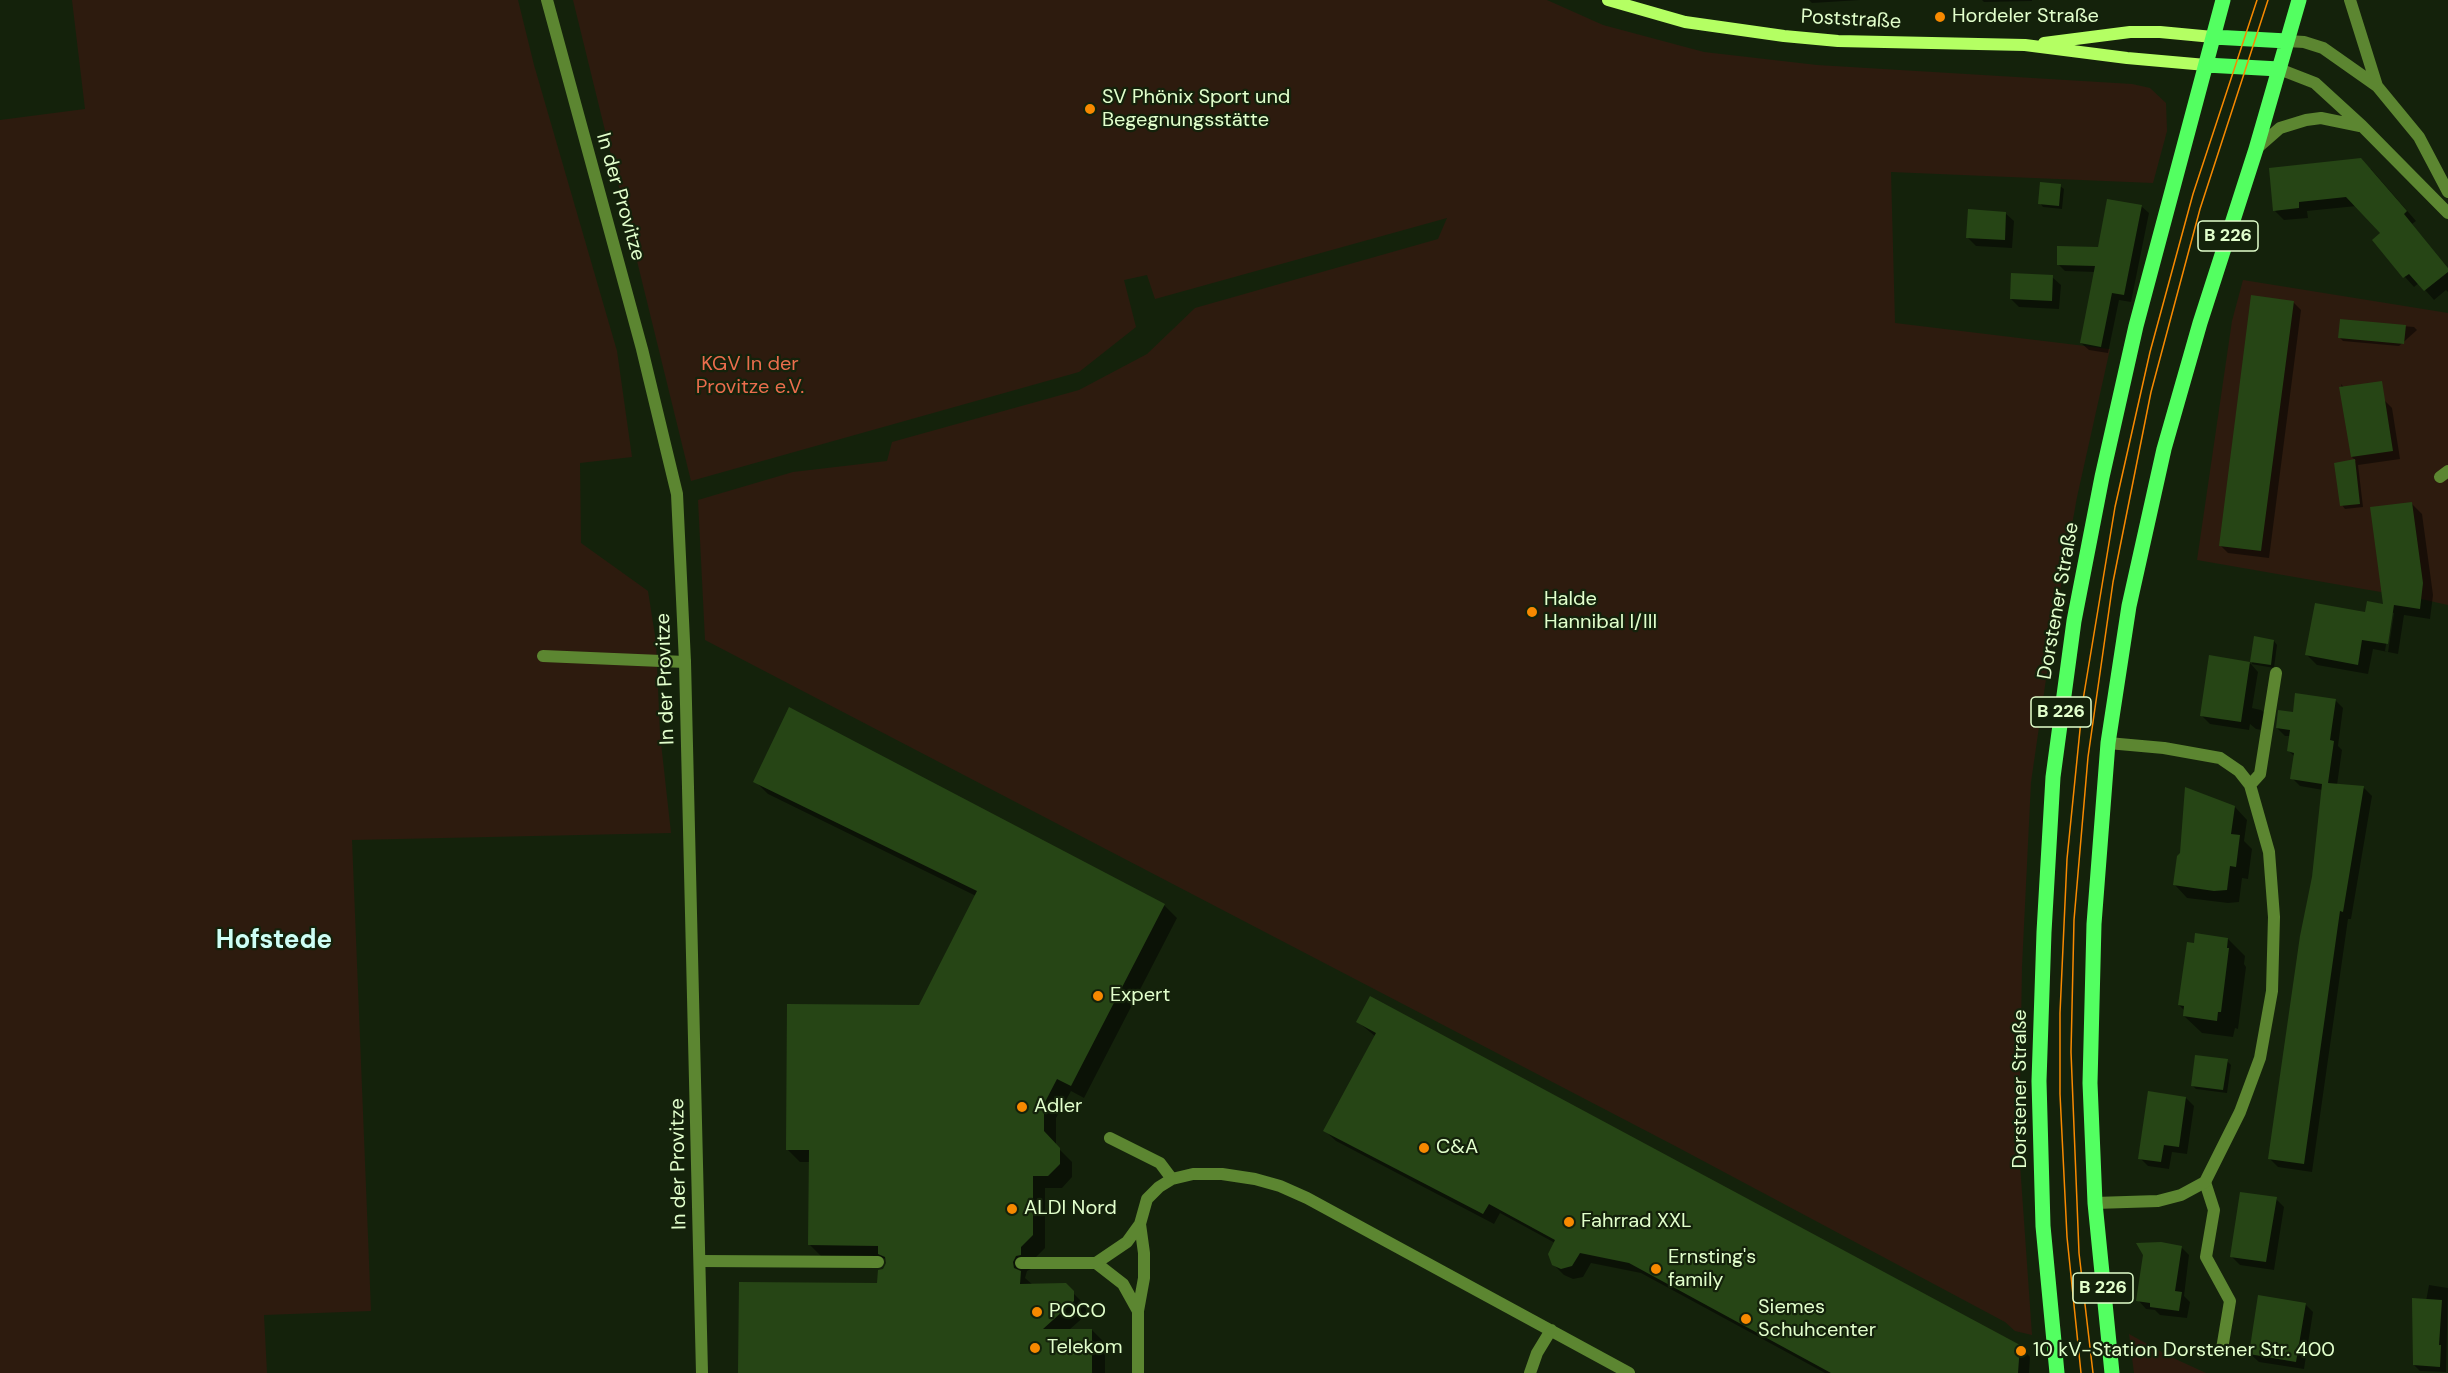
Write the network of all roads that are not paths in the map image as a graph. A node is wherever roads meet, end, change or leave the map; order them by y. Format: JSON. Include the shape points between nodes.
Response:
{"nodes":[{"id":1,"x":547,"y":0,"type":"edge"},
{"id":2,"x":1608,"y":0,"type":"edge"},
{"id":3,"x":2223,"y":0,"type":"edge"},
{"id":4,"x":2299,"y":0,"type":"edge"},
{"id":5,"x":2350,"y":0,"type":"edge"},
{"id":6,"x":2213,"y":37,"type":"junction"},
{"id":7,"x":2287,"y":41,"type":"junction"},
{"id":8,"x":2025,"y":45,"type":"junction"},
{"id":9,"x":2206,"y":65,"type":"junction"},
{"id":10,"x":2279,"y":69,"type":"junction"},
{"id":11,"x":2377,"y":86,"type":"junction"},
{"id":12,"x":2362,"y":126,"type":"junction"},
{"id":13,"x":2256,"y":149,"type":"junction"},
{"id":14,"x":2448,"y":192,"type":"edge"},
{"id":15,"x":2448,"y":213,"type":"edge"},
{"id":16,"x":543,"y":656,"type":"dead end"},
{"id":17,"x":685,"y":662,"type":"junction"},
{"id":18,"x":2276,"y":673,"type":"dead end"},
{"id":19,"x":2108,"y":743,"type":"junction"},
{"id":20,"x":2250,"y":785,"type":"junction"},
{"id":21,"x":1110,"y":1138,"type":"dead end"},
{"id":22,"x":1172,"y":1179,"type":"junction"},
{"id":23,"x":2205,"y":1182,"type":"junction"},
{"id":24,"x":2095,"y":1203,"type":"junction"},
{"id":25,"x":1140,"y":1224,"type":"junction"},
{"id":26,"x":700,"y":1261,"type":"junction"},
{"id":27,"x":878,"y":1262,"type":"dead end"},
{"id":28,"x":1021,"y":1263,"type":"dead end"},
{"id":29,"x":1096,"y":1263,"type":"junction"},
{"id":30,"x":1138,"y":1311,"type":"junction"},
{"id":31,"x":1551,"y":1330,"type":"junction"},
{"id":32,"x":2222,"y":1349,"type":"dead end"},
{"id":33,"x":702,"y":1373,"type":"edge"},
{"id":34,"x":1138,"y":1373,"type":"edge"},
{"id":35,"x":1530,"y":1373,"type":"edge"},
{"id":36,"x":1629,"y":1373,"type":"edge"},
{"id":37,"x":2057,"y":1373,"type":"edge"},
{"id":38,"x":2112,"y":1373,"type":"edge"}],
"edges":[{"from":1,"to":17,"type":"street","name":"In der Provitze","via":[[642,349],[677,494]]},
{"from":2,"to":8,"type":"street","name":"Poststraße","via":[[1684,22],[1784,36]]},
{"from":3,"to":6,"type":"main road","name":"Dorstener Straße","number":"B 226"},
{"from":4,"to":7,"type":"main road","number":"B 226"},
{"from":5,"to":11,"type":"street"},
{"from":6,"to":7,"type":"main road"},
{"from":6,"to":8,"type":"street","name":"Poststraße","via":[[2130,32]]},
{"from":6,"to":9,"type":"main road","name":"Dorstener Straße","number":"B 226"},
{"from":7,"to":10,"type":"main road","number":"B 226"},
{"from":7,"to":11,"type":"street","via":[[2323,48]]},
{"from":8,"to":9,"type":"street","name":"Poststraße"},
{"from":9,"to":10,"type":"main road"},
{"from":9,"to":37,"type":"main road","name":"Dorstener Straße","number":"B 226","via":[[2139,315],[2103,477],[2074,621],[2053,777],[2039,1081],[2043,1226]]},
{"from":10,"to":12,"type":"street","via":[[2315,83]]},
{"from":10,"to":13,"type":"main road","number":"B 226"},
{"from":11,"to":14,"type":"street","via":[[2419,137]]},
{"from":12,"to":13,"type":"street","via":[[2321,118],[2306,120],[2280,128]]},
{"from":12,"to":15,"type":"street"},
{"from":13,"to":19,"type":"main road","number":"B 226","via":[[2200,323],[2153,489],[2129,606]]},
{"from":16,"to":17,"type":"street"},
{"from":17,"to":26,"type":"street","name":"In der Provitze"},
{"from":18,"to":20,"type":"street","via":[[2260,774]]},
{"from":19,"to":20,"type":"street","via":[[2220,758],[2239,771]]},
{"from":19,"to":24,"type":"main road","number":"B 226","via":[[2091,996]]},
{"from":20,"to":23,"type":"street","via":[[2269,852],[2274,917],[2272,991],[2260,1058],[2223,1150]]},
{"from":21,"to":22,"type":"street","via":[[1160,1163]]},
{"from":22,"to":25,"type":"street","via":[[1147,1199]]},
{"from":22,"to":31,"type":"street","via":[[1222,1173],[1280,1186]]},
{"from":23,"to":24,"type":"street","via":[[2181,1195],[2158,1201]]},
{"from":23,"to":32,"type":"street","via":[[2214,1210],[2206,1257],[2230,1301]]},
{"from":24,"to":38,"type":"main road","number":"B 226"},
{"from":25,"to":29,"type":"street","via":[[1127,1242]]},
{"from":25,"to":30,"type":"street","via":[[1144,1278]]},
{"from":26,"to":27,"type":"street"},
{"from":26,"to":33,"type":"street","name":"In der Provitze"},
{"from":28,"to":29,"type":"street"},
{"from":29,"to":30,"type":"street","via":[[1123,1284]]},
{"from":30,"to":34,"type":"street"},
{"from":31,"to":35,"type":"street"},
{"from":31,"to":36,"type":"street"}]}
